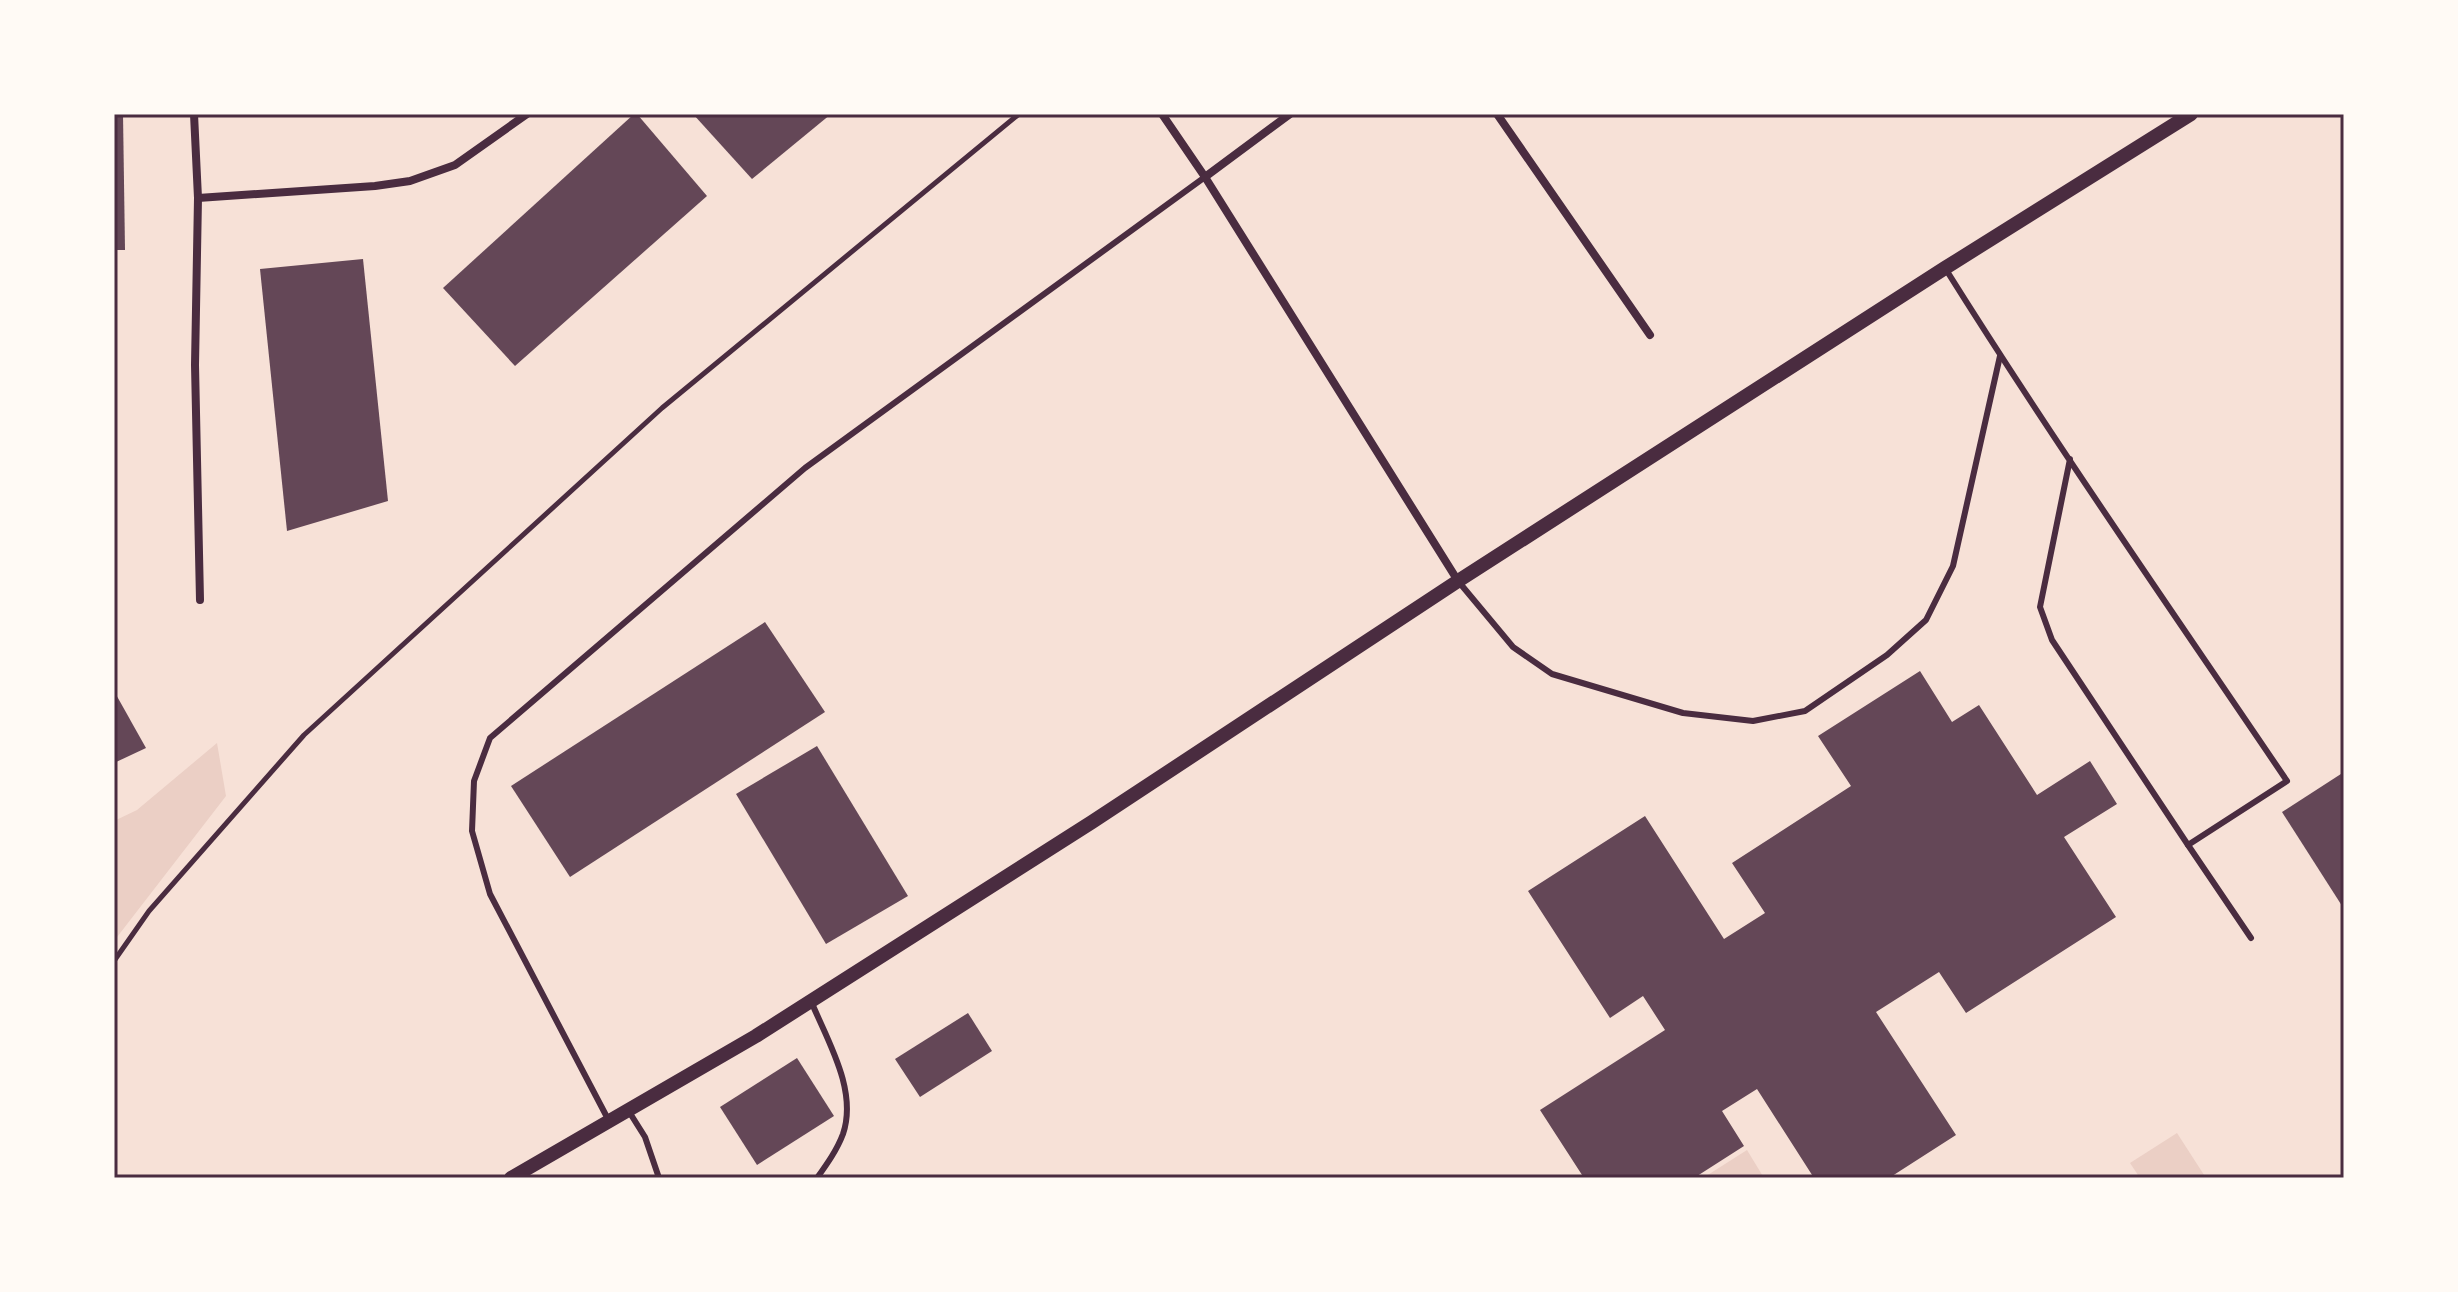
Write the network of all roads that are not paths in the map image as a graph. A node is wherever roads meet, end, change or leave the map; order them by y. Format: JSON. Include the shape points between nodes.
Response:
{"nodes":[{"id":1,"x":194,"y":114,"type":"edge"},
{"id":2,"x":527,"y":114,"type":"edge"},
{"id":3,"x":1162,"y":114,"type":"edge"},
{"id":4,"x":1290,"y":114,"type":"edge"},
{"id":5,"x":1497,"y":114,"type":"edge"},
{"id":6,"x":2191,"y":114,"type":"edge"},
{"id":7,"x":1205,"y":177,"type":"junction"},
{"id":8,"x":198,"y":198,"type":"junction"},
{"id":9,"x":1945,"y":268,"type":"junction"},
{"id":10,"x":1650,"y":335,"type":"dead end"},
{"id":11,"x":2000,"y":356,"type":"junction"},
{"id":12,"x":2070,"y":459,"type":"junction"},
{"id":13,"x":1458,"y":581,"type":"junction"},
{"id":14,"x":200,"y":600,"type":"dead end"},
{"id":15,"x":2188,"y":845,"type":"junction"},
{"id":16,"x":2251,"y":938,"type":"dead end"},
{"id":17,"x":811,"y":1001,"type":"junction"},
{"id":18,"x":628,"y":1110,"type":"junction"},
{"id":19,"x":609,"y":1121,"type":"junction"},
{"id":20,"x":511,"y":1178,"type":"edge"},
{"id":21,"x":659,"y":1178,"type":"edge"},
{"id":22,"x":817,"y":1178,"type":"edge"}],
"edges":[{"from":1,"to":8,"type":"street"},
{"from":2,"to":8,"type":"street","via":[[455,165],[410,181]]},
{"from":3,"to":7,"type":"street"},
{"from":4,"to":7,"type":"street"},
{"from":5,"to":10,"type":"street"},
{"from":6,"to":9,"type":"street"},
{"from":7,"to":13,"type":"street"},
{"from":7,"to":19,"type":"lane","via":[[805,468],[490,738],[474,781],[472,831],[490,894]]},
{"from":8,"to":14,"type":"street"},
{"from":9,"to":11,"type":"lane"},
{"from":9,"to":13,"type":"street"},
{"from":11,"to":12,"type":"lane"},
{"from":11,"to":13,"type":"lane","via":[[1953,566],[1926,620],[1887,655],[1805,711],[1753,721],[1683,713],[1552,674],[1513,647]]},
{"from":12,"to":15,"type":"lane","via":[[2040,607],[2052,640]]},
{"from":12,"to":15,"type":"lane","via":[[2287,781]]},
{"from":13,"to":17,"type":"street"},
{"from":15,"to":16,"type":"lane"},
{"from":17,"to":18,"type":"street"},
{"from":17,"to":22,"type":"lane","via":[[846,1093],[843,1132]]},
{"from":18,"to":19,"type":"street"},
{"from":18,"to":21,"type":"lane","via":[[645,1137]]},
{"from":19,"to":20,"type":"street"}]}
